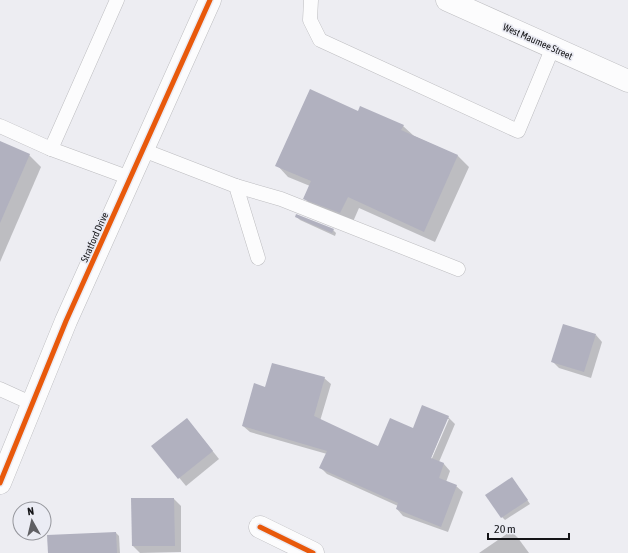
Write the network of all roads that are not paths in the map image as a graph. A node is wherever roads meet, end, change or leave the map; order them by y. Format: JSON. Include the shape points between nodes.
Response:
{"nodes":[{"id":1,"x":117,"y":0,"type":"edge"},
{"id":2,"x":210,"y":0,"type":"edge"},
{"id":3,"x":311,"y":0,"type":"edge"},
{"id":4,"x":447,"y":0,"type":"edge"},
{"id":5,"x":553,"y":48,"type":"junction"},
{"id":6,"x":628,"y":82,"type":"edge"},
{"id":7,"x":0,"y":126,"type":"edge"},
{"id":8,"x":51,"y":149,"type":"junction"},
{"id":9,"x":143,"y":150,"type":"junction"},
{"id":10,"x":130,"y":178,"type":"junction"},
{"id":11,"x":236,"y":186,"type":"junction"},
{"id":12,"x":258,"y":258,"type":"dead end"},
{"id":13,"x":458,"y":269,"type":"dead end"},
{"id":14,"x":0,"y":389,"type":"edge"},
{"id":15,"x":33,"y":404,"type":"junction"},
{"id":16,"x":0,"y":483,"type":"edge"},
{"id":17,"x":260,"y":527,"type":"dead end"},
{"id":18,"x":313,"y":553,"type":"edge"}],
"edges":[{"from":1,"to":8,"type":"lane"},
{"from":2,"to":9,"type":"street","name":"Stratford Drive"},
{"from":3,"to":5,"type":"lane","via":[[310,20],[320,40],[518,131]]},
{"from":4,"to":5,"type":"street","name":"West Maumee Street"},
{"from":5,"to":6,"type":"street","name":"West Maumee Street"},
{"from":7,"to":8,"type":"lane"},
{"from":8,"to":10,"type":"lane"},
{"from":9,"to":10,"type":"street","name":"Stratford Drive"},
{"from":9,"to":11,"type":"lane"},
{"from":10,"to":15,"type":"street","name":"Stratford Drive","via":[[66,321]]},
{"from":11,"to":12,"type":"lane"},
{"from":11,"to":13,"type":"lane","via":[[281,199]]},
{"from":14,"to":15,"type":"lane"},
{"from":15,"to":16,"type":"street","name":"Stratford Drive"},
{"from":17,"to":18,"type":"street"}]}
